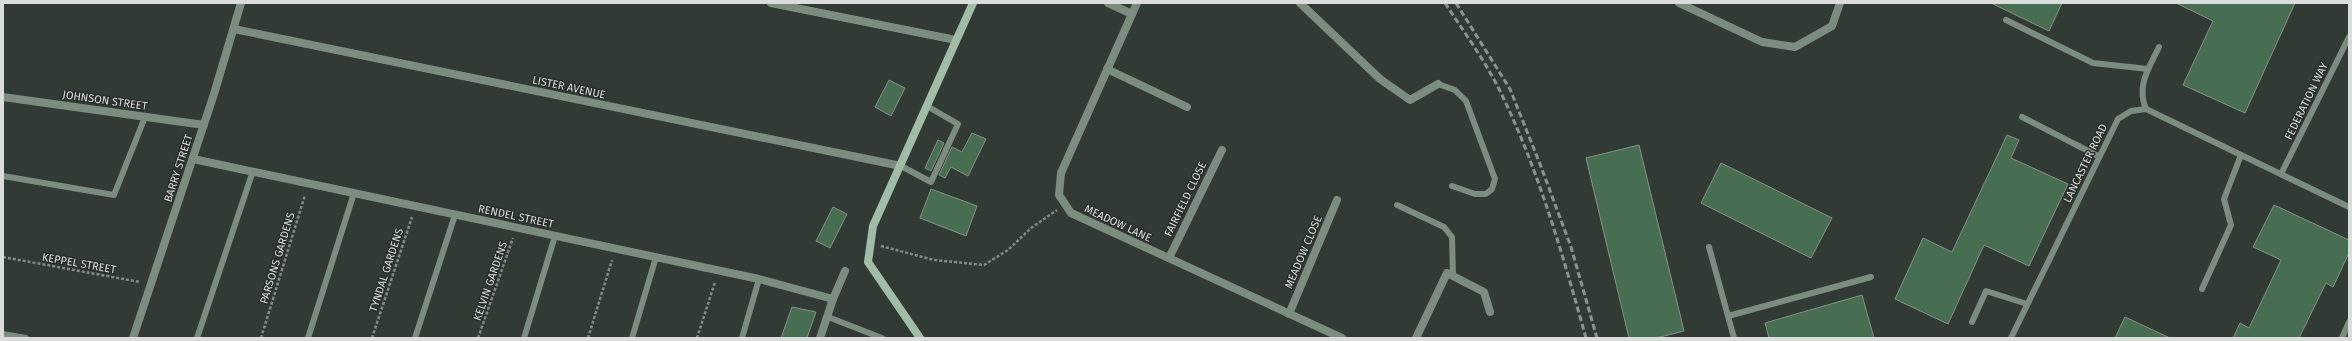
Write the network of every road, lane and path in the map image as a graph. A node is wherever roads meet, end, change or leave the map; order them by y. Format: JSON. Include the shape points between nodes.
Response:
{"nodes":[{"id":1,"x":241,"y":3,"type":"edge"},
{"id":2,"x":771,"y":3,"type":"edge"},
{"id":3,"x":973,"y":3,"type":"edge"},
{"id":4,"x":1108,"y":3,"type":"edge"},
{"id":5,"x":1137,"y":3,"type":"edge"},
{"id":6,"x":1300,"y":3,"type":"edge"},
{"id":7,"x":1679,"y":3,"type":"edge"},
{"id":8,"x":1840,"y":3,"type":"edge"},
{"id":9,"x":1132,"y":14,"type":"junction"},
{"id":10,"x":2006,"y":20,"type":"dead end"},
{"id":11,"x":234,"y":29,"type":"junction"},
{"id":12,"x":2349,"y":37,"type":"edge"},
{"id":13,"x":956,"y":40,"type":"junction"},
{"id":14,"x":2159,"y":47,"type":"dead end"},
{"id":15,"x":1107,"y":69,"type":"junction"},
{"id":16,"x":2148,"y":69,"type":"junction"},
{"id":17,"x":1438,"y":84,"type":"joint"},
{"id":18,"x":3,"y":97,"type":"edge"},
{"id":19,"x":927,"y":106,"type":"junction"},
{"id":20,"x":1187,"y":108,"type":"dead end"},
{"id":21,"x":2146,"y":109,"type":"junction"},
{"id":22,"x":145,"y":116,"type":"junction"},
{"id":23,"x":2022,"y":117,"type":"dead end"},
{"id":24,"x":204,"y":124,"type":"junction"},
{"id":25,"x":1222,"y":150,"type":"dead end"},
{"id":26,"x":2241,"y":155,"type":"junction"},
{"id":27,"x":2098,"y":156,"type":"junction"},
{"id":28,"x":193,"y":159,"type":"junction"},
{"id":29,"x":901,"y":166,"type":"junction"},
{"id":30,"x":253,"y":171,"type":"junction"},
{"id":31,"x":2281,"y":174,"type":"junction"},
{"id":32,"x":3,"y":176,"type":"edge"},
{"id":33,"x":309,"y":184,"type":"junction"},
{"id":34,"x":1452,"y":186,"type":"dead end"},
{"id":35,"x":354,"y":193,"type":"junction"},
{"id":36,"x":1337,"y":200,"type":"dead end"},
{"id":37,"x":1065,"y":204,"type":"junction"},
{"id":38,"x":1397,"y":205,"type":"dead end"},
{"id":39,"x":416,"y":206,"type":"junction"},
{"id":40,"x":2349,"y":207,"type":"edge"},
{"id":41,"x":455,"y":215,"type":"junction"},
{"id":42,"x":517,"y":228,"type":"junction"},
{"id":43,"x":555,"y":236,"type":"junction"},
{"id":44,"x":870,"y":244,"type":"junction"},
{"id":45,"x":1709,"y":247,"type":"dead end"},
{"id":46,"x":616,"y":249,"type":"junction"},
{"id":47,"x":3,"y":257,"type":"edge"},
{"id":48,"x":656,"y":257,"type":"junction"},
{"id":49,"x":1169,"y":258,"type":"junction"},
{"id":50,"x":845,"y":271,"type":"dead end"},
{"id":51,"x":718,"y":272,"type":"junction"},
{"id":52,"x":1453,"y":276,"type":"junction"},
{"id":53,"x":1871,"y":277,"type":"dead end"},
{"id":54,"x":759,"y":279,"type":"junction"},
{"id":55,"x":151,"y":284,"type":"junction"},
{"id":56,"x":2202,"y":289,"type":"dead end"},
{"id":57,"x":833,"y":299,"type":"junction"},
{"id":58,"x":2027,"y":304,"type":"junction"},
{"id":59,"x":1490,"y":312,"type":"dead end"},
{"id":60,"x":1289,"y":314,"type":"junction"},
{"id":61,"x":1728,"y":316,"type":"junction"},
{"id":62,"x":828,"y":317,"type":"junction"},
{"id":63,"x":1972,"y":322,"type":"dead end"},
{"id":64,"x":2349,"y":322,"type":"edge"},
{"id":65,"x":3,"y":334,"type":"edge"},
{"id":66,"x":26,"y":338,"type":"edge"},
{"id":67,"x":133,"y":338,"type":"edge"},
{"id":68,"x":197,"y":338,"type":"edge"},
{"id":69,"x":261,"y":338,"type":"edge"},
{"id":70,"x":308,"y":338,"type":"edge"},
{"id":71,"x":372,"y":338,"type":"edge"},
{"id":72,"x":415,"y":338,"type":"edge"},
{"id":73,"x":478,"y":338,"type":"edge"},
{"id":74,"x":524,"y":338,"type":"edge"},
{"id":75,"x":588,"y":338,"type":"edge"},
{"id":76,"x":632,"y":338,"type":"edge"},
{"id":77,"x":697,"y":338,"type":"edge"},
{"id":78,"x":742,"y":338,"type":"edge"},
{"id":79,"x":820,"y":338,"type":"edge"},
{"id":80,"x":882,"y":338,"type":"edge"},
{"id":81,"x":920,"y":338,"type":"edge"},
{"id":82,"x":1342,"y":338,"type":"edge"},
{"id":83,"x":1416,"y":338,"type":"edge"},
{"id":84,"x":1734,"y":338,"type":"edge"},
{"id":85,"x":2011,"y":338,"type":"edge"},
{"id":86,"x":2342,"y":338,"type":"edge"}],
"edges":[{"from":1,"to":11,"type":"street","name":"BARRY STREET"},
{"from":2,"to":13,"type":"street"},
{"from":3,"to":13,"type":"street"},
{"from":4,"to":9,"type":"street"},
{"from":5,"to":9,"type":"street"},
{"from":6,"to":17,"type":"street","via":[[1380,79],[1410,100]]},
{"from":7,"to":8,"type":"street","via":[[1762,42],[1795,47],[1832,26]]},
{"from":9,"to":15,"type":"street"},
{"from":10,"to":16,"type":"lane","via":[[2093,63]]},
{"from":11,"to":24,"type":"street","name":"BARRY STREET"},
{"from":11,"to":29,"type":"street","name":"LISTER AVENUE"},
{"from":12,"to":31,"type":"lane","name":"FEDERATION WAY"},
{"from":13,"to":19,"type":"street"},
{"from":14,"to":16,"type":"lane"},
{"from":15,"to":20,"type":"street"},
{"from":15,"to":37,"type":"street","via":[[1061,173],[1059,195]]},
{"from":16,"to":21,"type":"lane","via":[[2142,82],[2142,99]]},
{"from":17,"to":34,"type":"lane","via":[[1455,90],[1466,101],[1495,179],[1492,189],[1486,194],[1475,194]]},
{"from":18,"to":22,"type":"street","name":"JOHNSON STREET"},
{"from":19,"to":29,"type":"street"},
{"from":19,"to":29,"type":"lane","via":[[958,124],[931,182]]},
{"from":21,"to":26,"type":"lane"},
{"from":21,"to":27,"type":"lane","name":"LANCASTER ROAD","via":[[2131,111],[2118,119]]},
{"from":22,"to":24,"type":"street","name":"JOHNSON STREET"},
{"from":22,"to":32,"type":"lane","via":[[114,195]]},
{"from":23,"to":27,"type":"lane"},
{"from":24,"to":28,"type":"street","name":"BARRY STREET"},
{"from":25,"to":49,"type":"street","name":"FAIRFIELD CLOSE"},
{"from":26,"to":31,"type":"lane"},
{"from":26,"to":56,"type":"lane","via":[[2224,199],[2231,225]]},
{"from":27,"to":58,"type":"lane","name":"LANCASTER ROAD"},
{"from":28,"to":30,"type":"street","name":"RENDEL STREET"},
{"from":28,"to":55,"type":"street","name":"BARRY STREET"},
{"from":29,"to":44,"type":"street","via":[[873,226]]},
{"from":30,"to":33,"type":"street","name":"RENDEL STREET"},
{"from":30,"to":68,"type":"lane"},
{"from":31,"to":40,"type":"lane"},
{"from":33,"to":35,"type":"street","name":"RENDEL STREET"},
{"from":33,"to":69,"type":"path","name":"PARSONS GARDENS"},
{"from":35,"to":39,"type":"street","name":"RENDEL STREET"},
{"from":35,"to":70,"type":"lane"},
{"from":36,"to":60,"type":"street","name":"MEADOW CLOSE"},
{"from":37,"to":44,"type":"path","via":[[1031,228],[1008,250],[984,265],[934,260]]},
{"from":37,"to":49,"type":"street","name":"MEADOW LANE","via":[[1072,214]]},
{"from":38,"to":52,"type":"lane","via":[[1444,227],[1452,236]]},
{"from":39,"to":41,"type":"street","name":"RENDEL STREET"},
{"from":39,"to":71,"type":"path","name":"TYNDAL GARDENS"},
{"from":41,"to":42,"type":"street","name":"RENDEL STREET"},
{"from":41,"to":72,"type":"lane"},
{"from":42,"to":43,"type":"street","name":"RENDEL STREET"},
{"from":42,"to":73,"type":"path","name":"KELVIN GARDENS"},
{"from":43,"to":46,"type":"street","name":"RENDEL STREET"},
{"from":43,"to":74,"type":"lane"},
{"from":44,"to":81,"type":"street","via":[[868,262]]},
{"from":45,"to":61,"type":"lane"},
{"from":46,"to":48,"type":"street","name":"RENDEL STREET"},
{"from":46,"to":75,"type":"path"},
{"from":47,"to":55,"type":"path","name":"KEPPEL STREET"},
{"from":48,"to":51,"type":"street","name":"RENDEL STREET"},
{"from":48,"to":76,"type":"lane"},
{"from":49,"to":60,"type":"street","name":"MEADOW LANE"},
{"from":50,"to":57,"type":"street"},
{"from":51,"to":54,"type":"street","name":"RENDEL STREET"},
{"from":51,"to":77,"type":"path"},
{"from":52,"to":59,"type":"street","via":[[1484,292]]},
{"from":52,"to":83,"type":"street","via":[[1447,273]]},
{"from":53,"to":61,"type":"lane"},
{"from":54,"to":57,"type":"street","name":"RENDEL STREET"},
{"from":54,"to":78,"type":"lane"},
{"from":55,"to":67,"type":"street","name":"BARRY STREET"},
{"from":57,"to":62,"type":"street"},
{"from":58,"to":63,"type":"lane","via":[[1986,291]]},
{"from":58,"to":85,"type":"lane","name":"LANCASTER ROAD"},
{"from":60,"to":82,"type":"street","name":"MEADOW LANE"},
{"from":61,"to":84,"type":"lane"},
{"from":62,"to":79,"type":"street"},
{"from":62,"to":80,"type":"lane"},
{"from":64,"to":86,"type":"lane"},
{"from":65,"to":66,"type":"lane"}]}
